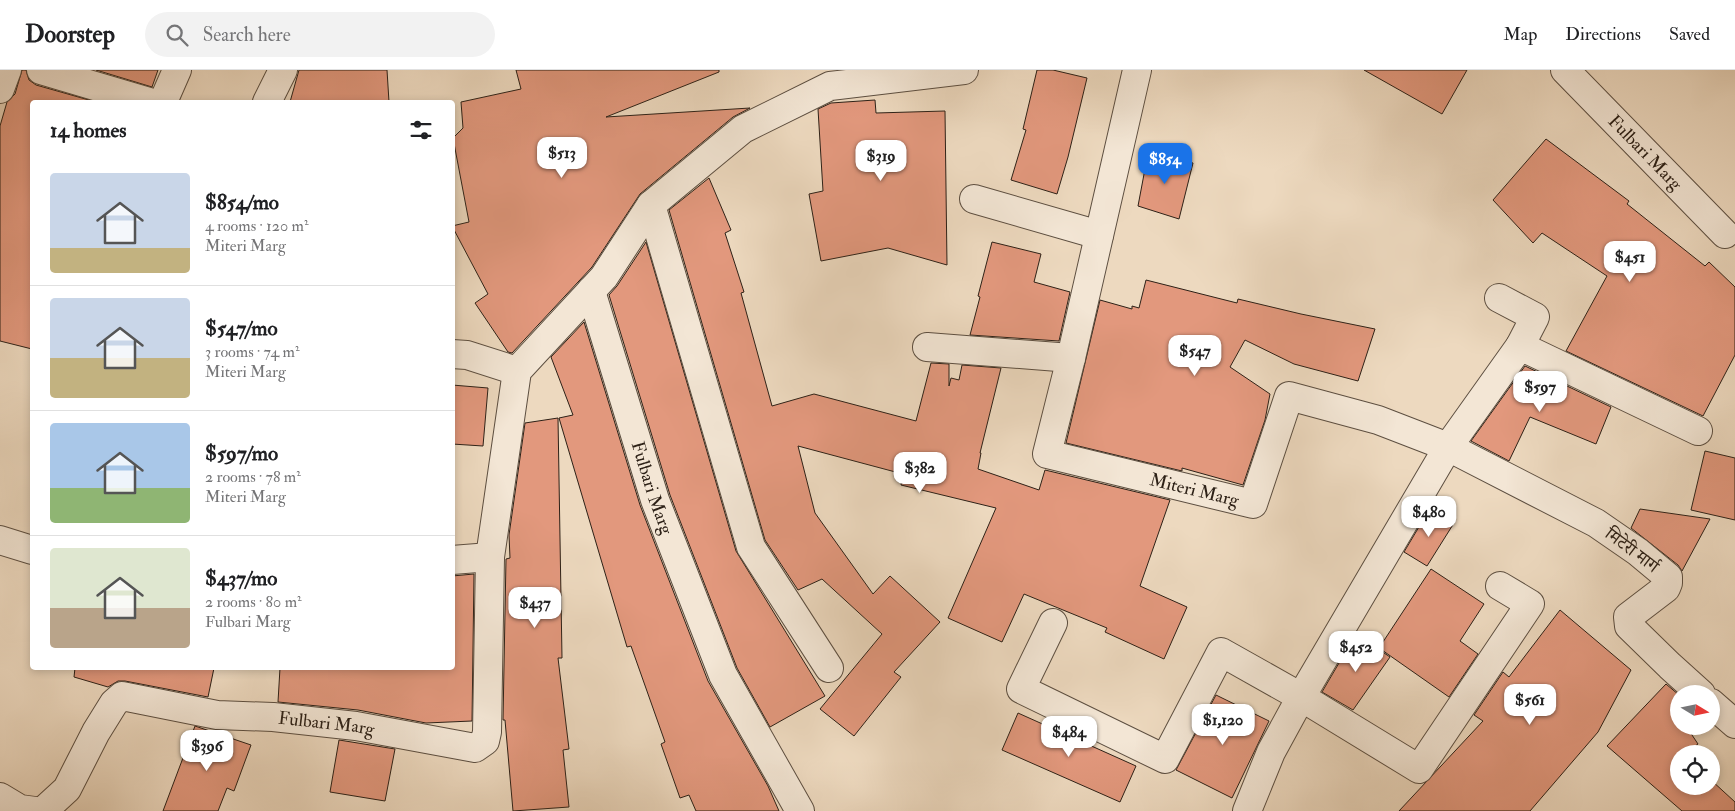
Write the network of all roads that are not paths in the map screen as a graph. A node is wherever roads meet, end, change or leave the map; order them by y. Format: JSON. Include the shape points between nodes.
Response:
{"nodes":[{"id":1,"x":7,"y":70,"type":"edge"},
{"id":2,"x":41,"y":70,"type":"edge"},
{"id":3,"x":177,"y":70,"type":"edge"},
{"id":4,"x":283,"y":70,"type":"edge"},
{"id":5,"x":964,"y":70,"type":"edge"},
{"id":6,"x":1137,"y":70,"type":"edge"},
{"id":7,"x":1566,"y":70,"type":"edge"},
{"id":8,"x":0,"y":89,"type":"edge"},
{"id":9,"x":142,"y":100,"type":"edge"},
{"id":10,"x":163,"y":100,"type":"edge"},
{"id":11,"x":268,"y":100,"type":"edge"},
{"id":12,"x":974,"y":200,"type":"dead end"},
{"id":13,"x":652,"y":205,"type":"junction"},
{"id":14,"x":1725,"y":234,"type":"dead end"},
{"id":15,"x":1099,"y":235,"type":"junction"},
{"id":16,"x":591,"y":291,"type":"junction"},
{"id":17,"x":1499,"y":298,"type":"dead end"},
{"id":18,"x":1520,"y":346,"type":"junction"},
{"id":19,"x":927,"y":347,"type":"dead end"},
{"id":20,"x":455,"y":354,"type":"edge"},
{"id":21,"x":1071,"y":358,"type":"junction"},
{"id":22,"x":518,"y":372,"type":"junction"},
{"id":23,"x":1698,"y":431,"type":"dead end"},
{"id":24,"x":1448,"y":448,"type":"junction"},
{"id":25,"x":0,"y":540,"type":"edge"},
{"id":26,"x":30,"y":549,"type":"edge"},
{"id":27,"x":490,"y":557,"type":"junction"},
{"id":28,"x":455,"y":560,"type":"edge"},
{"id":29,"x":1500,"y":586,"type":"dead end"},
{"id":30,"x":1053,"y":623,"type":"dead end"},
{"id":31,"x":829,"y":668,"type":"dead end"},
{"id":32,"x":1691,"y":685,"type":"edge"},
{"id":33,"x":1301,"y":696,"type":"junction"},
{"id":34,"x":1720,"y":711,"type":"edge"},
{"id":35,"x":1735,"y":724,"type":"edge"},
{"id":36,"x":0,"y":797,"type":"edge"},
{"id":37,"x":35,"y":811,"type":"edge"},
{"id":38,"x":42,"y":811,"type":"edge"},
{"id":39,"x":800,"y":811,"type":"edge"},
{"id":40,"x":1247,"y":811,"type":"edge"}],
"edges":[{"from":1,"to":8,"type":"street"},
{"from":2,"to":9,"type":"street"},
{"from":3,"to":10,"type":"street"},
{"from":4,"to":11,"type":"street"},
{"from":5,"to":13,"type":"street","via":[[830,86],[744,129]]},
{"from":6,"to":15,"type":"street","name":"Miteri Marg"},
{"from":7,"to":14,"type":"street","name":"Fulbari Marg"},
{"from":12,"to":15,"type":"street"},
{"from":13,"to":16,"type":"street","via":[[604,277]]},
{"from":13,"to":31,"type":"street","via":[[751,547]]},
{"from":15,"to":21,"type":"street","name":"Miteri Marg"},
{"from":16,"to":22,"type":"street"},
{"from":16,"to":39,"type":"street","name":"Fulbari Marg","via":[[655,500],[722,674]]},
{"from":17,"to":18,"type":"street","via":[[1535,317]]},
{"from":18,"to":23,"type":"street"},
{"from":18,"to":24,"type":"street"},
{"from":19,"to":21,"type":"street"},
{"from":20,"to":22,"type":"street"},
{"from":21,"to":24,"type":"street","name":"Miteri Marg","via":[[1047,454],[1253,504],[1289,396],[1378,420]]},
{"from":22,"to":27,"type":"street","name":"Fulbari Marg"},
{"from":24,"to":32,"type":"street","name":"मिटेरी मार्ग","via":[[1596,523],[1668,577],[1666,588],[1628,617],[1628,622]]},
{"from":24,"to":33,"type":"street"},
{"from":25,"to":26,"type":"street"},
{"from":27,"to":28,"type":"street"},
{"from":27,"to":38,"type":"street","name":"Fulbari Marg","via":[[487,732],[485,742],[475,748],[356,726],[217,715],[122,696],[96,732],[67,789]]},
{"from":29,"to":33,"type":"street","via":[[1530,604],[1419,769]]},
{"from":30,"to":33,"type":"street","via":[[1021,689],[1165,759],[1221,652]]},
{"from":33,"to":40,"type":"street","via":[[1271,752]]},
{"from":34,"to":35,"type":"street"},
{"from":36,"to":37,"type":"street","via":[[20,809]]}]}
